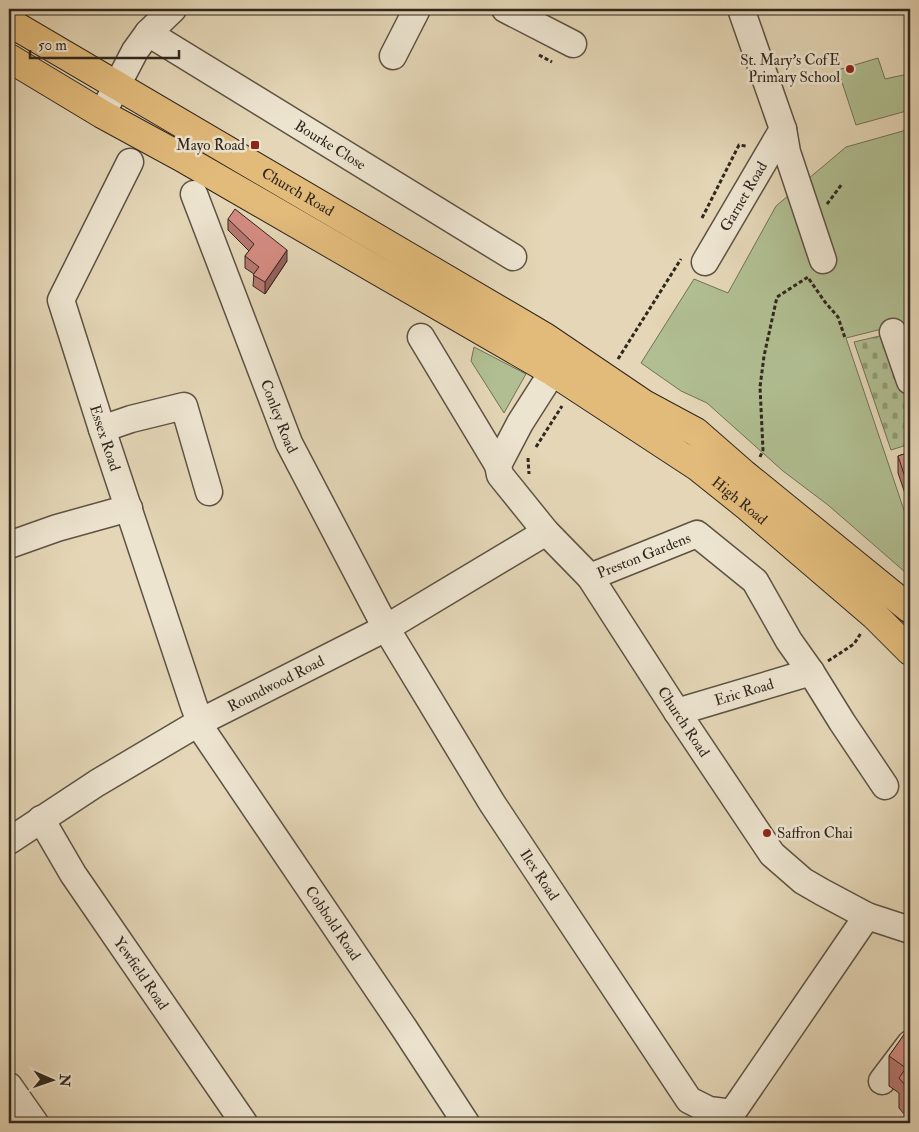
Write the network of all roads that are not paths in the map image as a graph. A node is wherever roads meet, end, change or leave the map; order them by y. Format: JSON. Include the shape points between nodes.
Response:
{"nodes":[{"id":1,"x":173,"y":9,"type":"edge"},
{"id":2,"x":418,"y":9,"type":"edge"},
{"id":3,"x":505,"y":9,"type":"edge"},
{"id":4,"x":741,"y":9,"type":"edge"},
{"id":5,"x":9,"y":22,"type":"edge"},
{"id":6,"x":148,"y":33,"type":"junction"},
{"id":7,"x":574,"y":44,"type":"dead end"},
{"id":8,"x":392,"y":56,"type":"dead end"},
{"id":9,"x":9,"y":58,"type":"edge"},
{"id":10,"x":118,"y":84,"type":"junction"},
{"id":11,"x":102,"y":114,"type":"junction"},
{"id":12,"x":783,"y":129,"type":"junction"},
{"id":13,"x":130,"y":162,"type":"dead end"},
{"id":14,"x":194,"y":194,"type":"dead end"},
{"id":15,"x":513,"y":257,"type":"dead end"},
{"id":16,"x":694,"y":259,"type":"road end"},
{"id":17,"x":815,"y":269,"type":"road end"},
{"id":18,"x":893,"y":332,"type":"dead end"},
{"id":19,"x":421,"y":337,"type":"dead end"},
{"id":20,"x":559,"y":362,"type":"junction"},
{"id":21,"x":910,"y":381,"type":"edge"},
{"id":22,"x":102,"y":429,"type":"junction"},
{"id":23,"x":498,"y":465,"type":"junction"},
{"id":24,"x":209,"y":492,"type":"dead end"},
{"id":25,"x":129,"y":508,"type":"junction"},
{"id":26,"x":546,"y":532,"type":"junction"},
{"id":27,"x":9,"y":545,"type":"edge"},
{"id":28,"x":590,"y":577,"type":"junction"},
{"id":29,"x":910,"y":609,"type":"edge"},
{"id":30,"x":386,"y":628,"type":"junction"},
{"id":31,"x":910,"y":651,"type":"edge"},
{"id":32,"x":811,"y":672,"type":"junction"},
{"id":33,"x":677,"y":712,"type":"junction"},
{"id":34,"x":200,"y":722,"type":"junction"},
{"id":35,"x":886,"y":786,"type":"dead end"},
{"id":36,"x":41,"y":819,"type":"junction"},
{"id":37,"x":9,"y":841,"type":"edge"},
{"id":38,"x":867,"y":916,"type":"junction"},
{"id":39,"x":910,"y":930,"type":"edge"},
{"id":40,"x":910,"y":1044,"type":"edge"},
{"id":41,"x":882,"y":1081,"type":"dead end"},
{"id":42,"x":9,"y":1086,"type":"edge"},
{"id":43,"x":708,"y":1117,"type":"edge"},
{"id":44,"x":35,"y":1123,"type":"edge"},
{"id":45,"x":244,"y":1123,"type":"edge"},
{"id":46,"x":466,"y":1123,"type":"edge"}],
"edges":[{"from":1,"to":6,"type":"street"},
{"from":2,"to":8,"type":"street"},
{"from":3,"to":7,"type":"street"},
{"from":4,"to":12,"type":"street","name":"Garnet Road"},
{"from":5,"to":10,"type":"main road","name":"Church Road"},
{"from":6,"to":10,"type":"street"},
{"from":6,"to":15,"type":"street","name":"Bourke Close"},
{"from":9,"to":11,"type":"main road","name":"Church Road"},
{"from":10,"to":11,"type":"street"},
{"from":10,"to":20,"type":"main road","name":"Church Road","via":[[545,337]]},
{"from":11,"to":20,"type":"main road","name":"Church Road"},
{"from":12,"to":16,"type":"street","name":"Garnet Road"},
{"from":12,"to":17,"type":"street","name":"Garnet Road"},
{"from":13,"to":22,"type":"street","name":"Essex Road","via":[[61,300]]},
{"from":14,"to":30,"type":"street","name":"Conley Road","via":[[288,443]]},
{"from":18,"to":21,"type":"street"},
{"from":19,"to":23,"type":"street","name":"Church Road"},
{"from":20,"to":23,"type":"street"},
{"from":20,"to":29,"type":"main road","name":"High Road","via":[[696,432]]},
{"from":20,"to":31,"type":"main road","name":"High Road","via":[[748,508],[874,615]]},
{"from":22,"to":24,"type":"street","via":[[184,406]]},
{"from":22,"to":25,"type":"street","name":"Essex Road"},
{"from":23,"to":26,"type":"street","name":"Church Road","via":[[500,475]]},
{"from":25,"to":27,"type":"street"},
{"from":25,"to":34,"type":"street","name":"Essex Road"},
{"from":26,"to":28,"type":"street","name":"Church Road"},
{"from":26,"to":30,"type":"street","name":"Roundwood Road"},
{"from":28,"to":32,"type":"street","name":"Preston Gardens","via":[[697,534],[756,581],[789,641]]},
{"from":28,"to":33,"type":"street","name":"Church Road"},
{"from":30,"to":34,"type":"street","name":"Roundwood Road"},
{"from":30,"to":43,"type":"street","name":"Ilex Road","via":[[492,802],[689,1100]]},
{"from":32,"to":33,"type":"street","name":"Eric Road"},
{"from":32,"to":35,"type":"street"},
{"from":33,"to":38,"type":"street","name":"Church Road","via":[[772,854],[803,881]]},
{"from":34,"to":36,"type":"street","name":"Roundwood Road"},
{"from":34,"to":46,"type":"street","name":"Cobbold Road"},
{"from":36,"to":37,"type":"street","name":"Roundwood Road"},
{"from":36,"to":45,"type":"street","name":"Yewfield Road","via":[[73,874]]},
{"from":38,"to":39,"type":"street","name":"Church Road"},
{"from":38,"to":43,"type":"street","name":"Ilex Road","via":[[732,1113]]},
{"from":40,"to":41,"type":"street"},
{"from":42,"to":44,"type":"street"}]}
